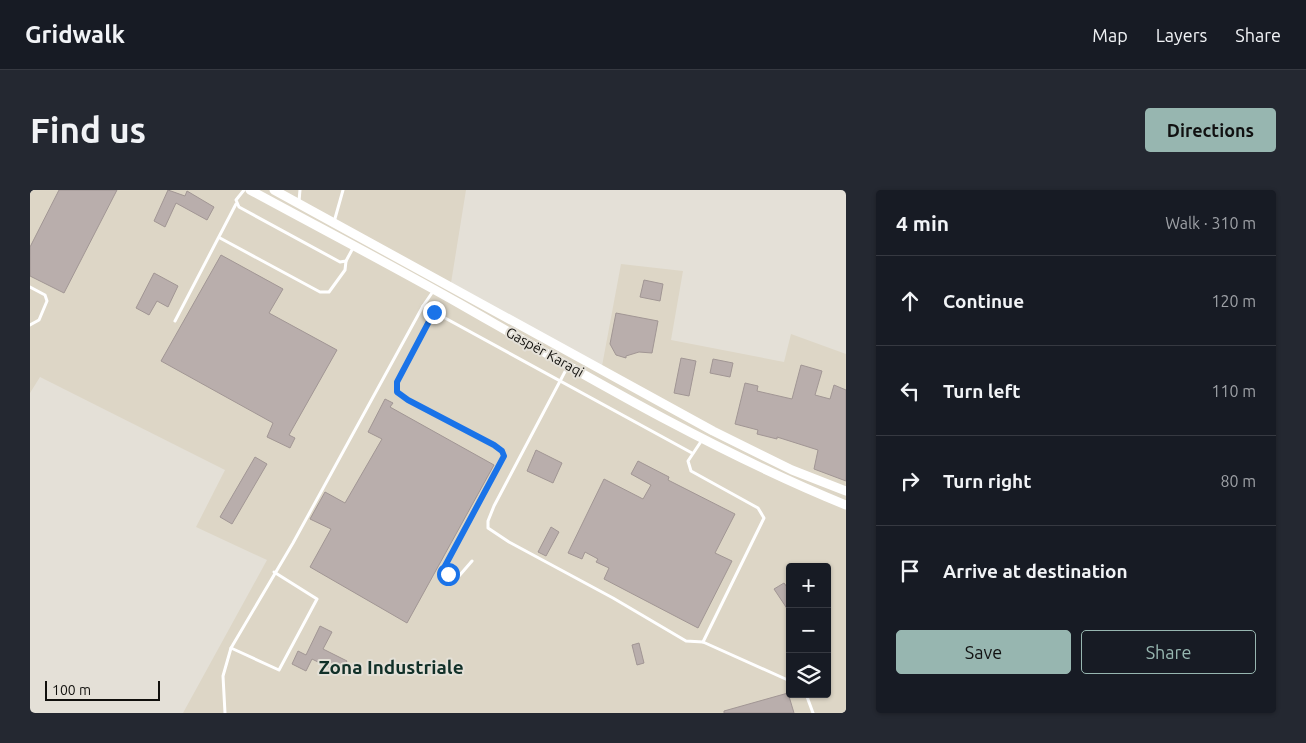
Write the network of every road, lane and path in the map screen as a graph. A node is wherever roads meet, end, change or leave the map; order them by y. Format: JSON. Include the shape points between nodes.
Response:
{"nodes":[{"id":1,"x":244,"y":190,"type":"edge"},
{"id":2,"x":250,"y":190,"type":"edge"},
{"id":3,"x":274,"y":190,"type":"edge"},
{"id":4,"x":300,"y":190,"type":"edge"},
{"id":5,"x":343,"y":190,"type":"edge"},
{"id":6,"x":236,"y":204,"type":"junction"},
{"id":7,"x":299,"y":204,"type":"junction"},
{"id":8,"x":334,"y":223,"type":"junction"},
{"id":9,"x":220,"y":238,"type":"junction"},
{"id":10,"x":354,"y":246,"type":"junction"},
{"id":11,"x":346,"y":261,"type":"junction"},
{"id":12,"x":30,"y":286,"type":"edge"},
{"id":13,"x":435,"y":290,"type":"junction"},
{"id":14,"x":423,"y":306,"type":"junction"},
{"id":15,"x":434,"y":312,"type":"junction"},
{"id":16,"x":175,"y":321,"type":"dead end"},
{"id":17,"x":30,"y":325,"type":"edge"},
{"id":18,"x":568,"y":366,"type":"junction"},
{"id":19,"x":560,"y":381,"type":"junction"},
{"id":20,"x":702,"y":440,"type":"junction"},
{"id":21,"x":692,"y":453,"type":"junction"},
{"id":22,"x":846,"y":491,"type":"edge"},
{"id":23,"x":846,"y":504,"type":"edge"},
{"id":24,"x":472,"y":562,"type":"dead end"},
{"id":25,"x":274,"y":572,"type":"junction"},
{"id":26,"x":703,"y":642,"type":"junction"},
{"id":27,"x":230,"y":648,"type":"junction"},
{"id":28,"x":786,"y":679,"type":"edge"},
{"id":29,"x":807,"y":698,"type":"edge"},
{"id":30,"x":225,"y":713,"type":"edge"},
{"id":31,"x":813,"y":713,"type":"edge"}],
"edges":[{"from":1,"to":6,"type":"lane"},
{"from":2,"to":10,"type":"main road","name":"Gaspër Karaqi"},
{"from":3,"to":7,"type":"main road","name":"Gaspër Karaqi"},
{"from":4,"to":7,"type":"lane"},
{"from":5,"to":8,"type":"lane"},
{"from":6,"to":9,"type":"lane"},
{"from":6,"to":11,"type":"lane","via":[[340,262]]},
{"from":7,"to":8,"type":"main road","name":"Gaspër Karaqi"},
{"from":8,"to":22,"type":"main road","name":"Gaspër Karaqi","via":[[713,432],[792,470]]},
{"from":9,"to":11,"type":"lane","via":[[320,292],[329,292],[345,270]]},
{"from":9,"to":16,"type":"lane"},
{"from":10,"to":11,"type":"lane"},
{"from":10,"to":13,"type":"main road","name":"Gaspër Karaqi"},
{"from":12,"to":17,"type":"lane","via":[[44,295],[47,301],[39,320]]},
{"from":13,"to":14,"type":"lane"},
{"from":13,"to":18,"type":"main road","name":"Gaspër Karaqi"},
{"from":14,"to":15,"type":"lane"},
{"from":14,"to":25,"type":"lane"},
{"from":15,"to":19,"type":"lane"},
{"from":15,"to":24,"type":"lane","via":[[396,388],[408,400],[502,451],[504,456],[452,551],[445,570],[454,578]]},
{"from":18,"to":19,"type":"lane"},
{"from":18,"to":20,"type":"main road","name":"Gaspër Karaqi"},
{"from":19,"to":21,"type":"lane"},
{"from":19,"to":26,"type":"lane","via":[[494,506],[488,528],[686,641]]},
{"from":20,"to":21,"type":"lane"},
{"from":20,"to":23,"type":"main road","name":"Gaspër Karaqi"},
{"from":21,"to":26,"type":"lane","via":[[688,464],[691,471],[758,508],[764,518]]},
{"from":25,"to":27,"type":"lane"},
{"from":25,"to":27,"type":"lane","via":[[317,599],[279,670]]},
{"from":26,"to":28,"type":"lane"},
{"from":27,"to":30,"type":"lane","via":[[223,676]]},
{"from":29,"to":31,"type":"lane"}]}
